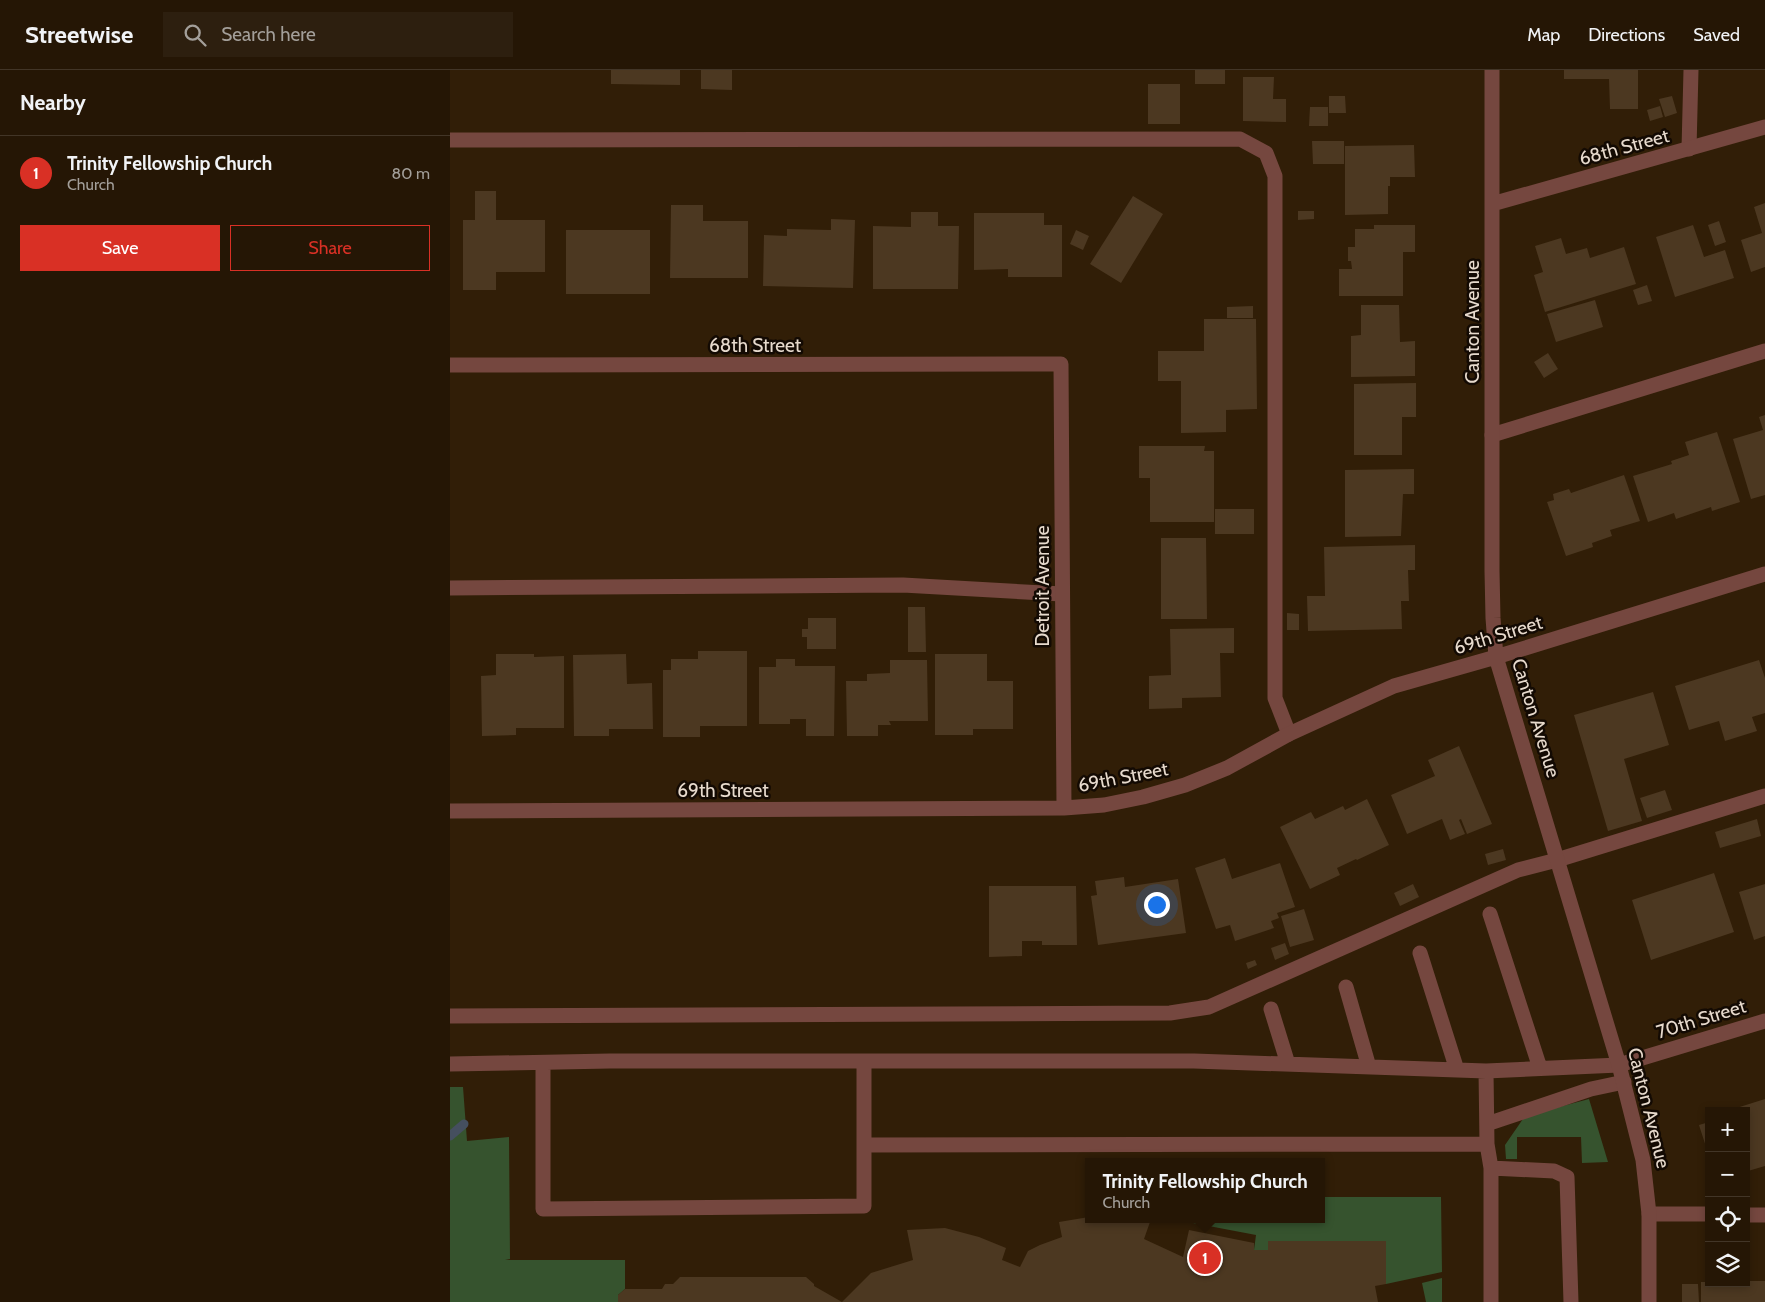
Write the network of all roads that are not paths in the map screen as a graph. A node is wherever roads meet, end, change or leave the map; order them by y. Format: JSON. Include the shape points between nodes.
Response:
{"nodes":[{"id":1,"x":1492,"y":70,"type":"edge"},
{"id":2,"x":1691,"y":70,"type":"edge"},
{"id":3,"x":1765,"y":127,"type":"edge"},
{"id":4,"x":450,"y":140,"type":"edge"},
{"id":5,"x":1689,"y":149,"type":"junction"},
{"id":6,"x":1492,"y":204,"type":"junction"},
{"id":7,"x":1765,"y":351,"type":"edge"},
{"id":8,"x":1061,"y":364,"type":"joint"},
{"id":9,"x":450,"y":365,"type":"edge"},
{"id":10,"x":1492,"y":435,"type":"junction"},
{"id":11,"x":1765,"y":574,"type":"edge"},
{"id":12,"x":450,"y":588,"type":"edge"},
{"id":13,"x":1062,"y":594,"type":"junction"},
{"id":14,"x":1496,"y":657,"type":"junction"},
{"id":15,"x":1290,"y":734,"type":"junction"},
{"id":16,"x":1765,"y":796,"type":"edge"},
{"id":17,"x":1064,"y":808,"type":"junction"},
{"id":18,"x":450,"y":811,"type":"edge"},
{"id":19,"x":1557,"y":860,"type":"junction"},
{"id":20,"x":1490,"y":914,"type":"dead end"},
{"id":21,"x":1420,"y":953,"type":"dead end"},
{"id":22,"x":1346,"y":987,"type":"dead end"},
{"id":23,"x":1271,"y":1009,"type":"dead end"},
{"id":24,"x":450,"y":1016,"type":"edge"},
{"id":25,"x":1765,"y":1021,"type":"edge"},
{"id":26,"x":864,"y":1062,"type":"junction"},
{"id":27,"x":543,"y":1063,"type":"junction"},
{"id":28,"x":450,"y":1064,"type":"edge"},
{"id":29,"x":1288,"y":1064,"type":"junction"},
{"id":30,"x":1619,"y":1065,"type":"junction"},
{"id":31,"x":1369,"y":1067,"type":"junction"},
{"id":32,"x":1540,"y":1068,"type":"junction"},
{"id":33,"x":1457,"y":1070,"type":"junction"},
{"id":34,"x":1486,"y":1071,"type":"junction"},
{"id":35,"x":1624,"y":1082,"type":"junction"},
{"id":36,"x":1487,"y":1124,"type":"junction"},
{"id":37,"x":1487,"y":1144,"type":"junction"},
{"id":38,"x":864,"y":1146,"type":"junction"},
{"id":39,"x":1491,"y":1168,"type":"junction"},
{"id":40,"x":1649,"y":1214,"type":"junction"},
{"id":41,"x":1705,"y":1214,"type":"edge"},
{"id":42,"x":1750,"y":1215,"type":"edge"},
{"id":43,"x":1765,"y":1215,"type":"edge"},
{"id":44,"x":1491,"y":1302,"type":"edge"},
{"id":45,"x":1571,"y":1302,"type":"edge"},
{"id":46,"x":1649,"y":1302,"type":"edge"}],
"edges":[{"from":1,"to":6,"type":"street","name":"Canton Avenue"},
{"from":2,"to":5,"type":"street"},
{"from":3,"to":5,"type":"street","name":"68th Street"},
{"from":4,"to":15,"type":"street","via":[[1240,139],[1266,153],[1275,176],[1274,698]]},
{"from":5,"to":6,"type":"street","name":"68th Street"},
{"from":6,"to":10,"type":"street","name":"Canton Avenue"},
{"from":7,"to":10,"type":"street"},
{"from":8,"to":9,"type":"street","name":"68th Street"},
{"from":8,"to":13,"type":"street","name":"Detroit Avenue"},
{"from":10,"to":14,"type":"street","name":"Canton Avenue"},
{"from":11,"to":14,"type":"street","name":"69th Street"},
{"from":12,"to":13,"type":"street","via":[[903,585]]},
{"from":13,"to":17,"type":"street","name":"Detroit Avenue"},
{"from":14,"to":15,"type":"street","name":"69th Street","via":[[1394,686]]},
{"from":14,"to":19,"type":"street","name":"Canton Avenue"},
{"from":15,"to":17,"type":"street","name":"69th Street","via":[[1226,768],[1185,785],[1104,805]]},
{"from":16,"to":19,"type":"street"},
{"from":17,"to":18,"type":"street","name":"69th Street"},
{"from":19,"to":24,"type":"street","via":[[1518,870],[1209,1007],[1170,1013]]},
{"from":19,"to":30,"type":"street","name":"Canton Avenue"},
{"from":20,"to":32,"type":"street"},
{"from":21,"to":33,"type":"street"},
{"from":22,"to":31,"type":"street"},
{"from":23,"to":29,"type":"street"},
{"from":25,"to":30,"type":"street","name":"70th Street"},
{"from":26,"to":27,"type":"street","name":"70th Street"},
{"from":26,"to":29,"type":"street","name":"70th Street","via":[[1194,1061]]},
{"from":26,"to":38,"type":"street"},
{"from":27,"to":28,"type":"street","name":"70th Street"},
{"from":27,"to":38,"type":"street","via":[[543,1209],[864,1206]]},
{"from":29,"to":31,"type":"street","name":"70th Street"},
{"from":30,"to":32,"type":"street","name":"70th Street"},
{"from":30,"to":35,"type":"street","name":"Canton Avenue"},
{"from":31,"to":33,"type":"street","name":"70th Street"},
{"from":32,"to":34,"type":"street","name":"70th Street"},
{"from":33,"to":34,"type":"street","name":"70th Street"},
{"from":34,"to":36,"type":"street"},
{"from":35,"to":36,"type":"street","via":[[1592,1089]]},
{"from":35,"to":40,"type":"street","name":"Canton Avenue","via":[[1643,1160]]},
{"from":36,"to":37,"type":"street"},
{"from":37,"to":38,"type":"street"},
{"from":37,"to":39,"type":"street"},
{"from":39,"to":44,"type":"street"},
{"from":39,"to":45,"type":"street","via":[[1554,1171],[1568,1177]]},
{"from":40,"to":41,"type":"street"},
{"from":40,"to":46,"type":"street","name":"Canton Avenue"},
{"from":42,"to":43,"type":"street"}]}
